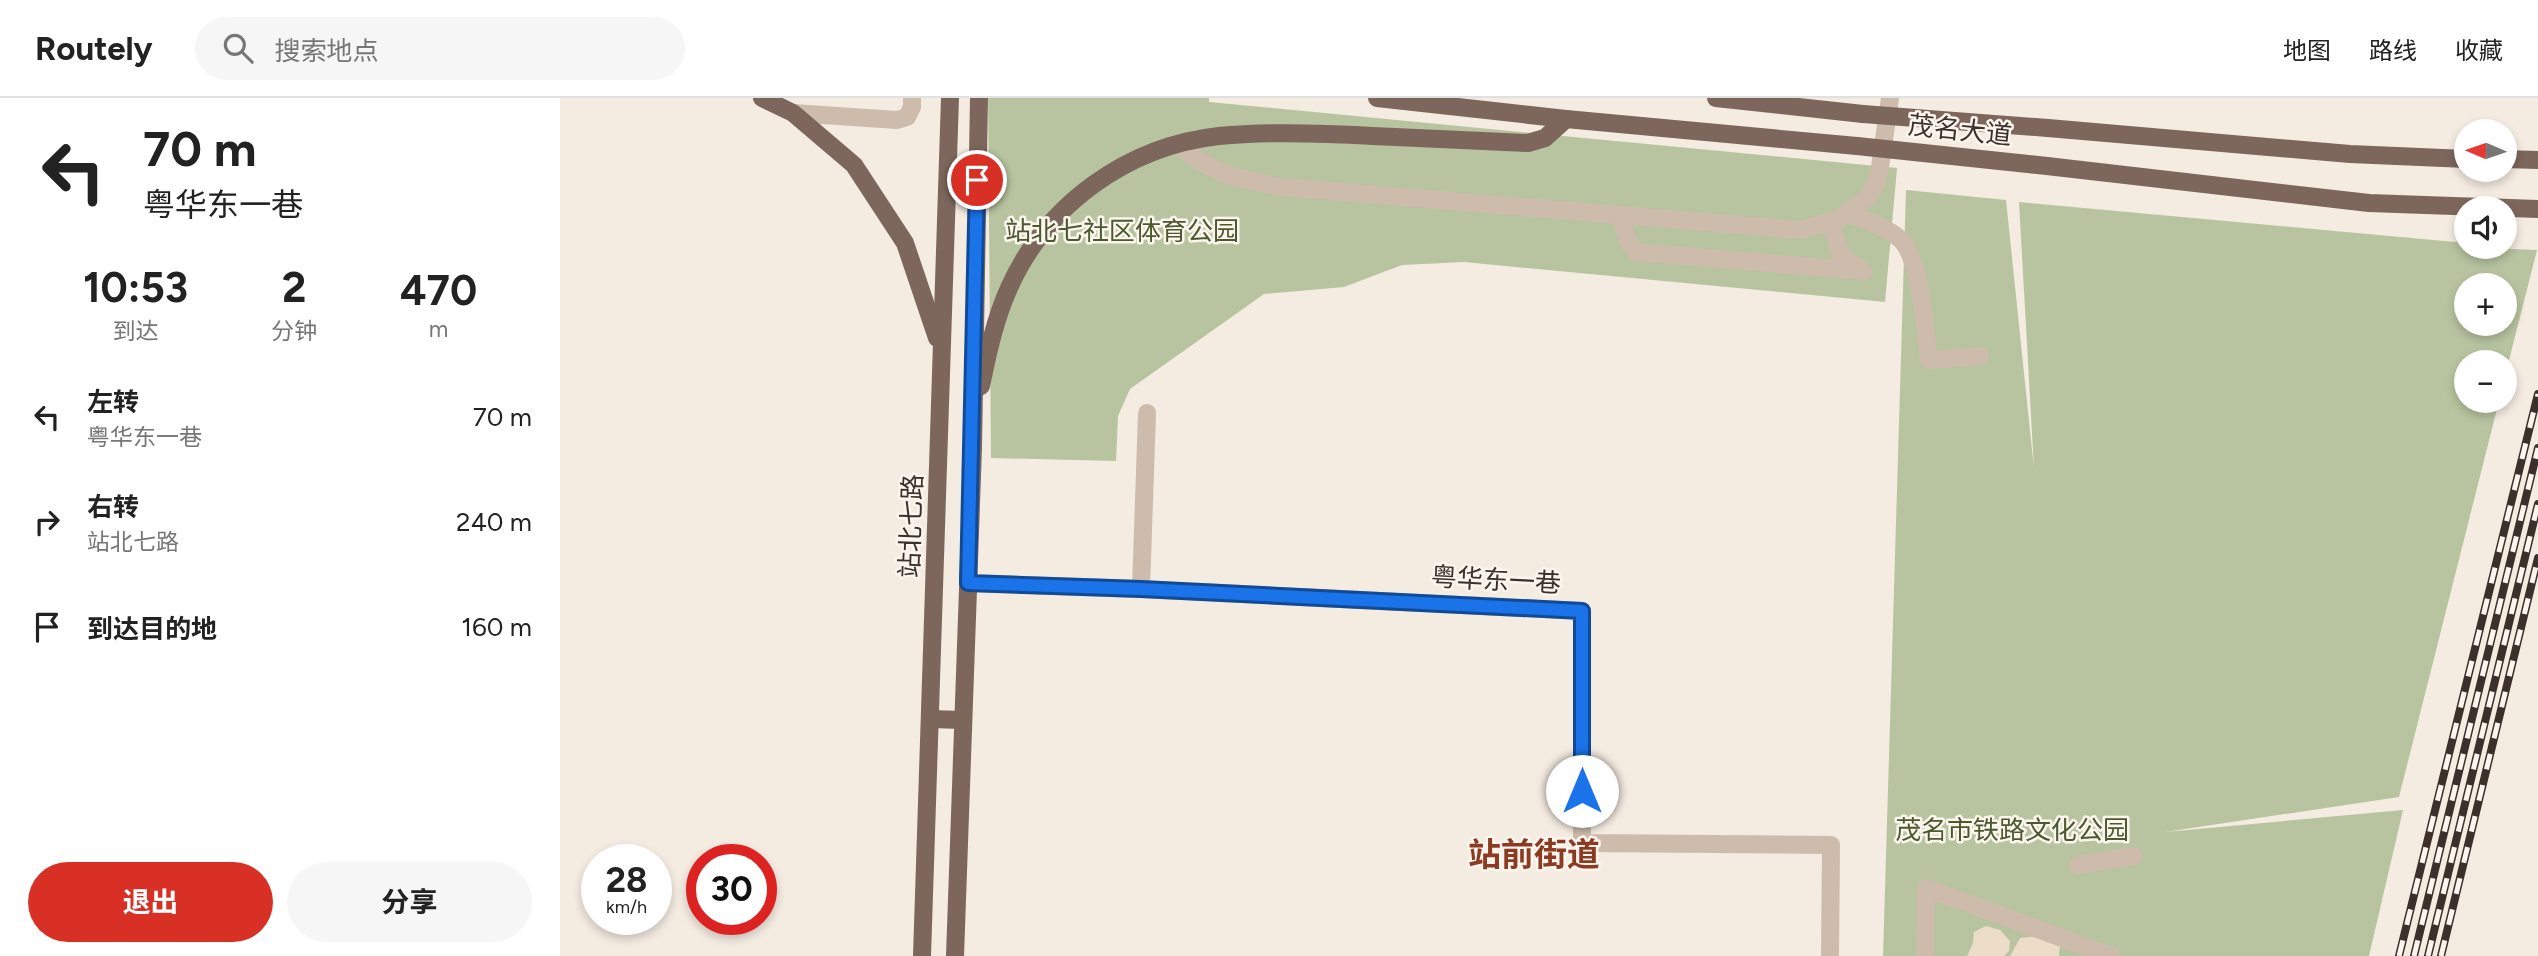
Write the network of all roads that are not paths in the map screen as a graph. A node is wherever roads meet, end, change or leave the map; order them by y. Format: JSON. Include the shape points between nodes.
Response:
{"nodes":[{"id":1,"x":762,"y":98,"type":"edge"},
{"id":2,"x":912,"y":98,"type":"edge"},
{"id":3,"x":950,"y":98,"type":"edge"},
{"id":4,"x":979,"y":98,"type":"edge"},
{"id":5,"x":1377,"y":98,"type":"edge"},
{"id":6,"x":1716,"y":98,"type":"edge"},
{"id":7,"x":1890,"y":98,"type":"edge"},
{"id":8,"x":793,"y":113,"type":"junction"},
{"id":9,"x":1566,"y":119,"type":"junction"},
{"id":10,"x":1178,"y":145,"type":"junction"},
{"id":11,"x":2454,"y":159,"type":"edge"},
{"id":12,"x":2517,"y":159,"type":"edge"},
{"id":13,"x":2538,"y":160,"type":"edge"},
{"id":14,"x":2538,"y":209,"type":"edge"},
{"id":15,"x":1619,"y":215,"type":"junction"},
{"id":16,"x":1839,"y":217,"type":"junction"},
{"id":17,"x":942,"y":353,"type":"junction"},
{"id":18,"x":1980,"y":356,"type":"dead end"},
{"id":19,"x":1147,"y":413,"type":"dead end"},
{"id":20,"x":973,"y":448,"type":"junction"},
{"id":21,"x":968,"y":583,"type":"junction"},
{"id":22,"x":1141,"y":589,"type":"junction"},
{"id":23,"x":930,"y":719,"type":"junction"},
{"id":24,"x":963,"y":720,"type":"junction"},
{"id":25,"x":2134,"y":856,"type":"dead end"},
{"id":26,"x":2078,"y":865,"type":"dead end"},
{"id":27,"x":922,"y":956,"type":"edge"},
{"id":28,"x":955,"y":956,"type":"edge"},
{"id":29,"x":1830,"y":956,"type":"edge"},
{"id":30,"x":1925,"y":956,"type":"edge"},
{"id":31,"x":2110,"y":956,"type":"edge"}],
"edges":[{"from":1,"to":8,"type":"main road"},
{"from":2,"to":8,"type":"street","via":[[910,113],[902,120]]},
{"from":3,"to":17,"type":"main road","name":"站北七路"},
{"from":4,"to":20,"type":"main road"},
{"from":5,"to":9,"type":"main road","name":"茂名大道"},
{"from":6,"to":11,"type":"main road","name":"茂名大道","bridge":true,"via":[[1863,114]]},
{"from":7,"to":16,"type":"street","via":[[1875,186],[1868,197]]},
{"from":8,"to":17,"type":"main road","via":[[854,165],[880,201],[905,243]]},
{"from":9,"to":10,"type":"main road","via":[[1545,138],[1528,144],[1312,133],[1217,136]]},
{"from":9,"to":14,"type":"main road","name":"茂名大道","bridge":true,"via":[[2369,203]]},
{"from":10,"to":15,"type":"street","via":[[1228,177],[1282,187]]},
{"from":10,"to":20,"type":"main road","via":[[1127,164],[1090,185],[1060,211],[1038,239],[998,316]]},
{"from":12,"to":13,"type":"main road"},
{"from":15,"to":16,"type":"street","via":[[1779,230],[1800,230]]},
{"from":15,"to":16,"type":"street","via":[[1636,252],[1863,271],[1841,256]]},
{"from":16,"to":18,"type":"street","via":[[1880,226],[1902,241],[1921,294],[1929,360]]},
{"from":17,"to":23,"type":"main road","name":"站北七路"},
{"from":19,"to":22,"type":"street"},
{"from":20,"to":21,"type":"main road"},
{"from":21,"to":22,"type":"street","name":"粤华东一巷"},
{"from":21,"to":24,"type":"main road"},
{"from":22,"to":29,"type":"street","name":"粤华东一巷","via":[[1582,611],[1582,843],[1831,845]]},
{"from":23,"to":24,"type":"main road"},
{"from":23,"to":27,"type":"main road","name":"站北七路"},
{"from":24,"to":28,"type":"main road"},
{"from":25,"to":26,"type":"street"},
{"from":30,"to":31,"type":"street","via":[[1926,888]]}]}
